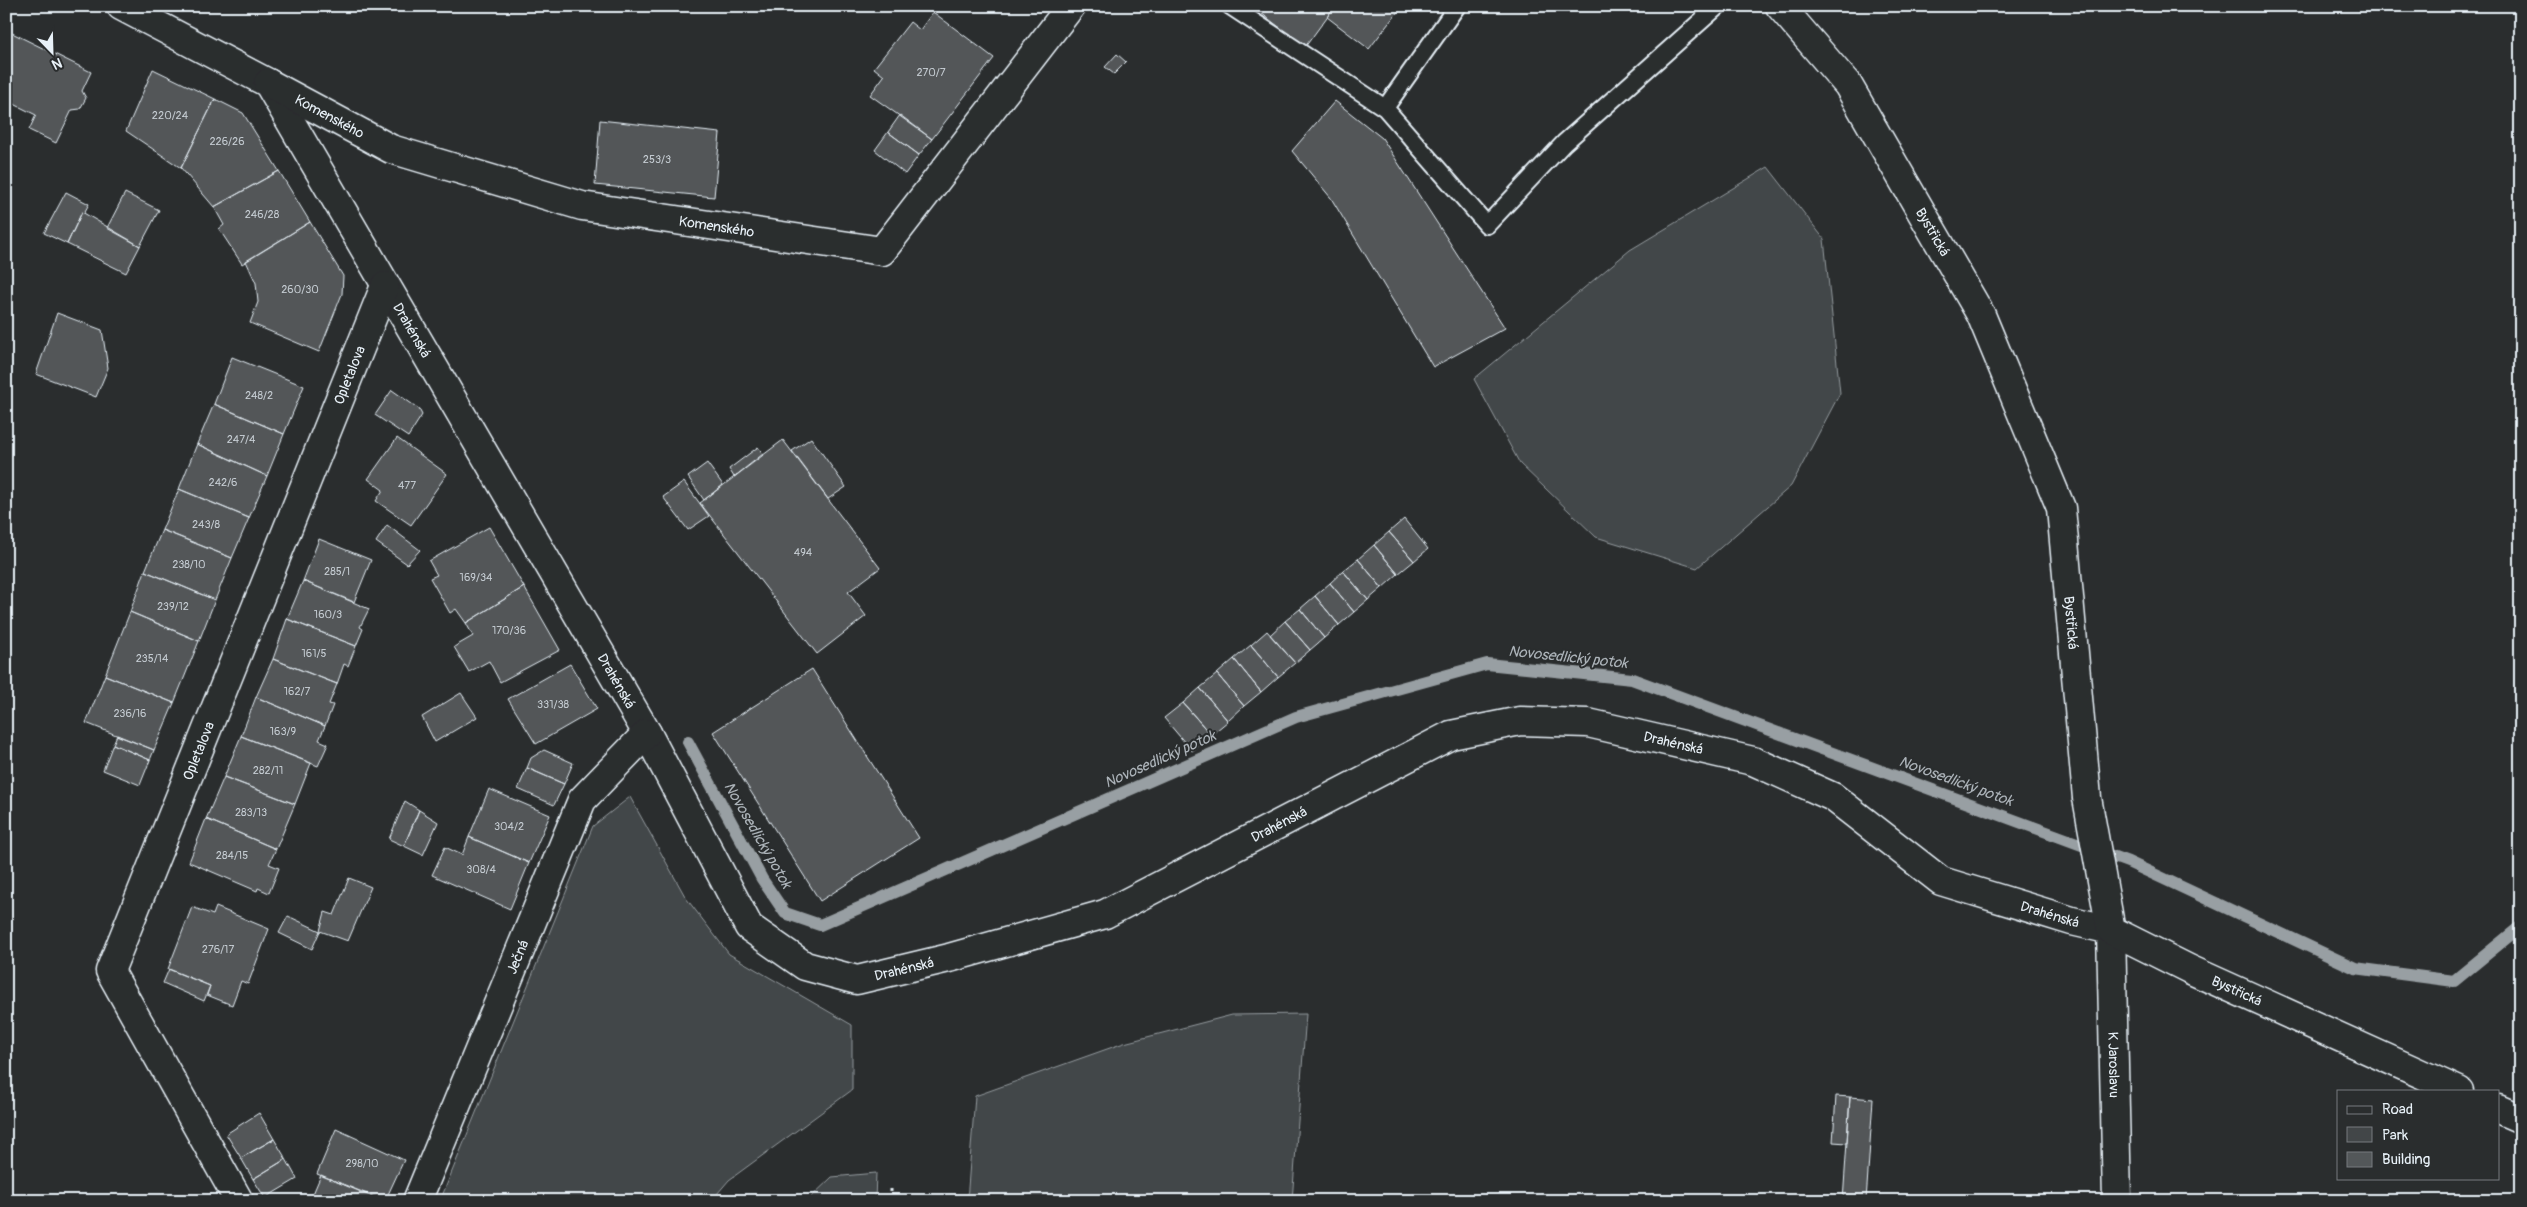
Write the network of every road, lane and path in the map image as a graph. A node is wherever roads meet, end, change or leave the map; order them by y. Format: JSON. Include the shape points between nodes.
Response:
{"nodes":[{"id":1,"x":121,"y":6,"type":"edge"},
{"id":2,"x":1230,"y":6,"type":"edge"},
{"id":3,"x":1457,"y":6,"type":"edge"},
{"id":4,"x":1718,"y":6,"type":"edge"},
{"id":5,"x":1780,"y":6,"type":"edge"},
{"id":6,"x":1061,"y":9,"type":"edge"},
{"id":7,"x":268,"y":84,"type":"junction"},
{"id":8,"x":1385,"y":108,"type":"junction"},
{"id":9,"x":385,"y":286,"type":"junction"},
{"id":10,"x":647,"y":733,"type":"junction"},
{"id":11,"x":2111,"y":930,"type":"junction"},
{"id":12,"x":2457,"y":1090,"type":"edge"},
{"id":13,"x":2500,"y":1109,"type":"edge"},
{"id":14,"x":2521,"y":1119,"type":"edge"},
{"id":15,"x":891,"y":1189,"type":"dead end"},
{"id":16,"x":239,"y":1201,"type":"edge"},
{"id":17,"x":416,"y":1201,"type":"edge"},
{"id":18,"x":891,"y":1201,"type":"edge"},
{"id":19,"x":2117,"y":1201,"type":"edge"}],
"edges":[{"from":1,"to":7,"type":"street"},
{"from":2,"to":8,"type":"lane"},
{"from":3,"to":8,"type":"lane"},
{"from":4,"to":8,"type":"lane","via":[[1564,143],[1487,226]]},
{"from":5,"to":11,"type":"street","name":"Bystřická","via":[[1848,85],[1981,315],[2060,508],[2087,798]]},
{"from":6,"to":7,"type":"street","name":"Komenského","via":[[882,251],[582,206],[391,149]]},
{"from":7,"to":9,"type":"street","name":"Drahénská"},
{"from":9,"to":10,"type":"street","name":"Drahénská"},
{"from":9,"to":16,"type":"street","name":"Opletalova","via":[[110,971]]},
{"from":10,"to":11,"type":"street","name":"Drahénská","via":[[749,927],[805,966],[857,980],[1105,914],[1451,734],[1520,721],[1588,724],[1753,761],[1834,797],[1941,881]]},
{"from":10,"to":17,"type":"street","name":"Ječná","via":[[582,800]]},
{"from":11,"to":12,"type":"street","name":"Bystřická","via":[[2189,969]]},
{"from":11,"to":19,"type":"street","name":"K Jaroslavu"},
{"from":13,"to":14,"type":"street"},
{"from":15,"to":18,"type":"path"}]}
